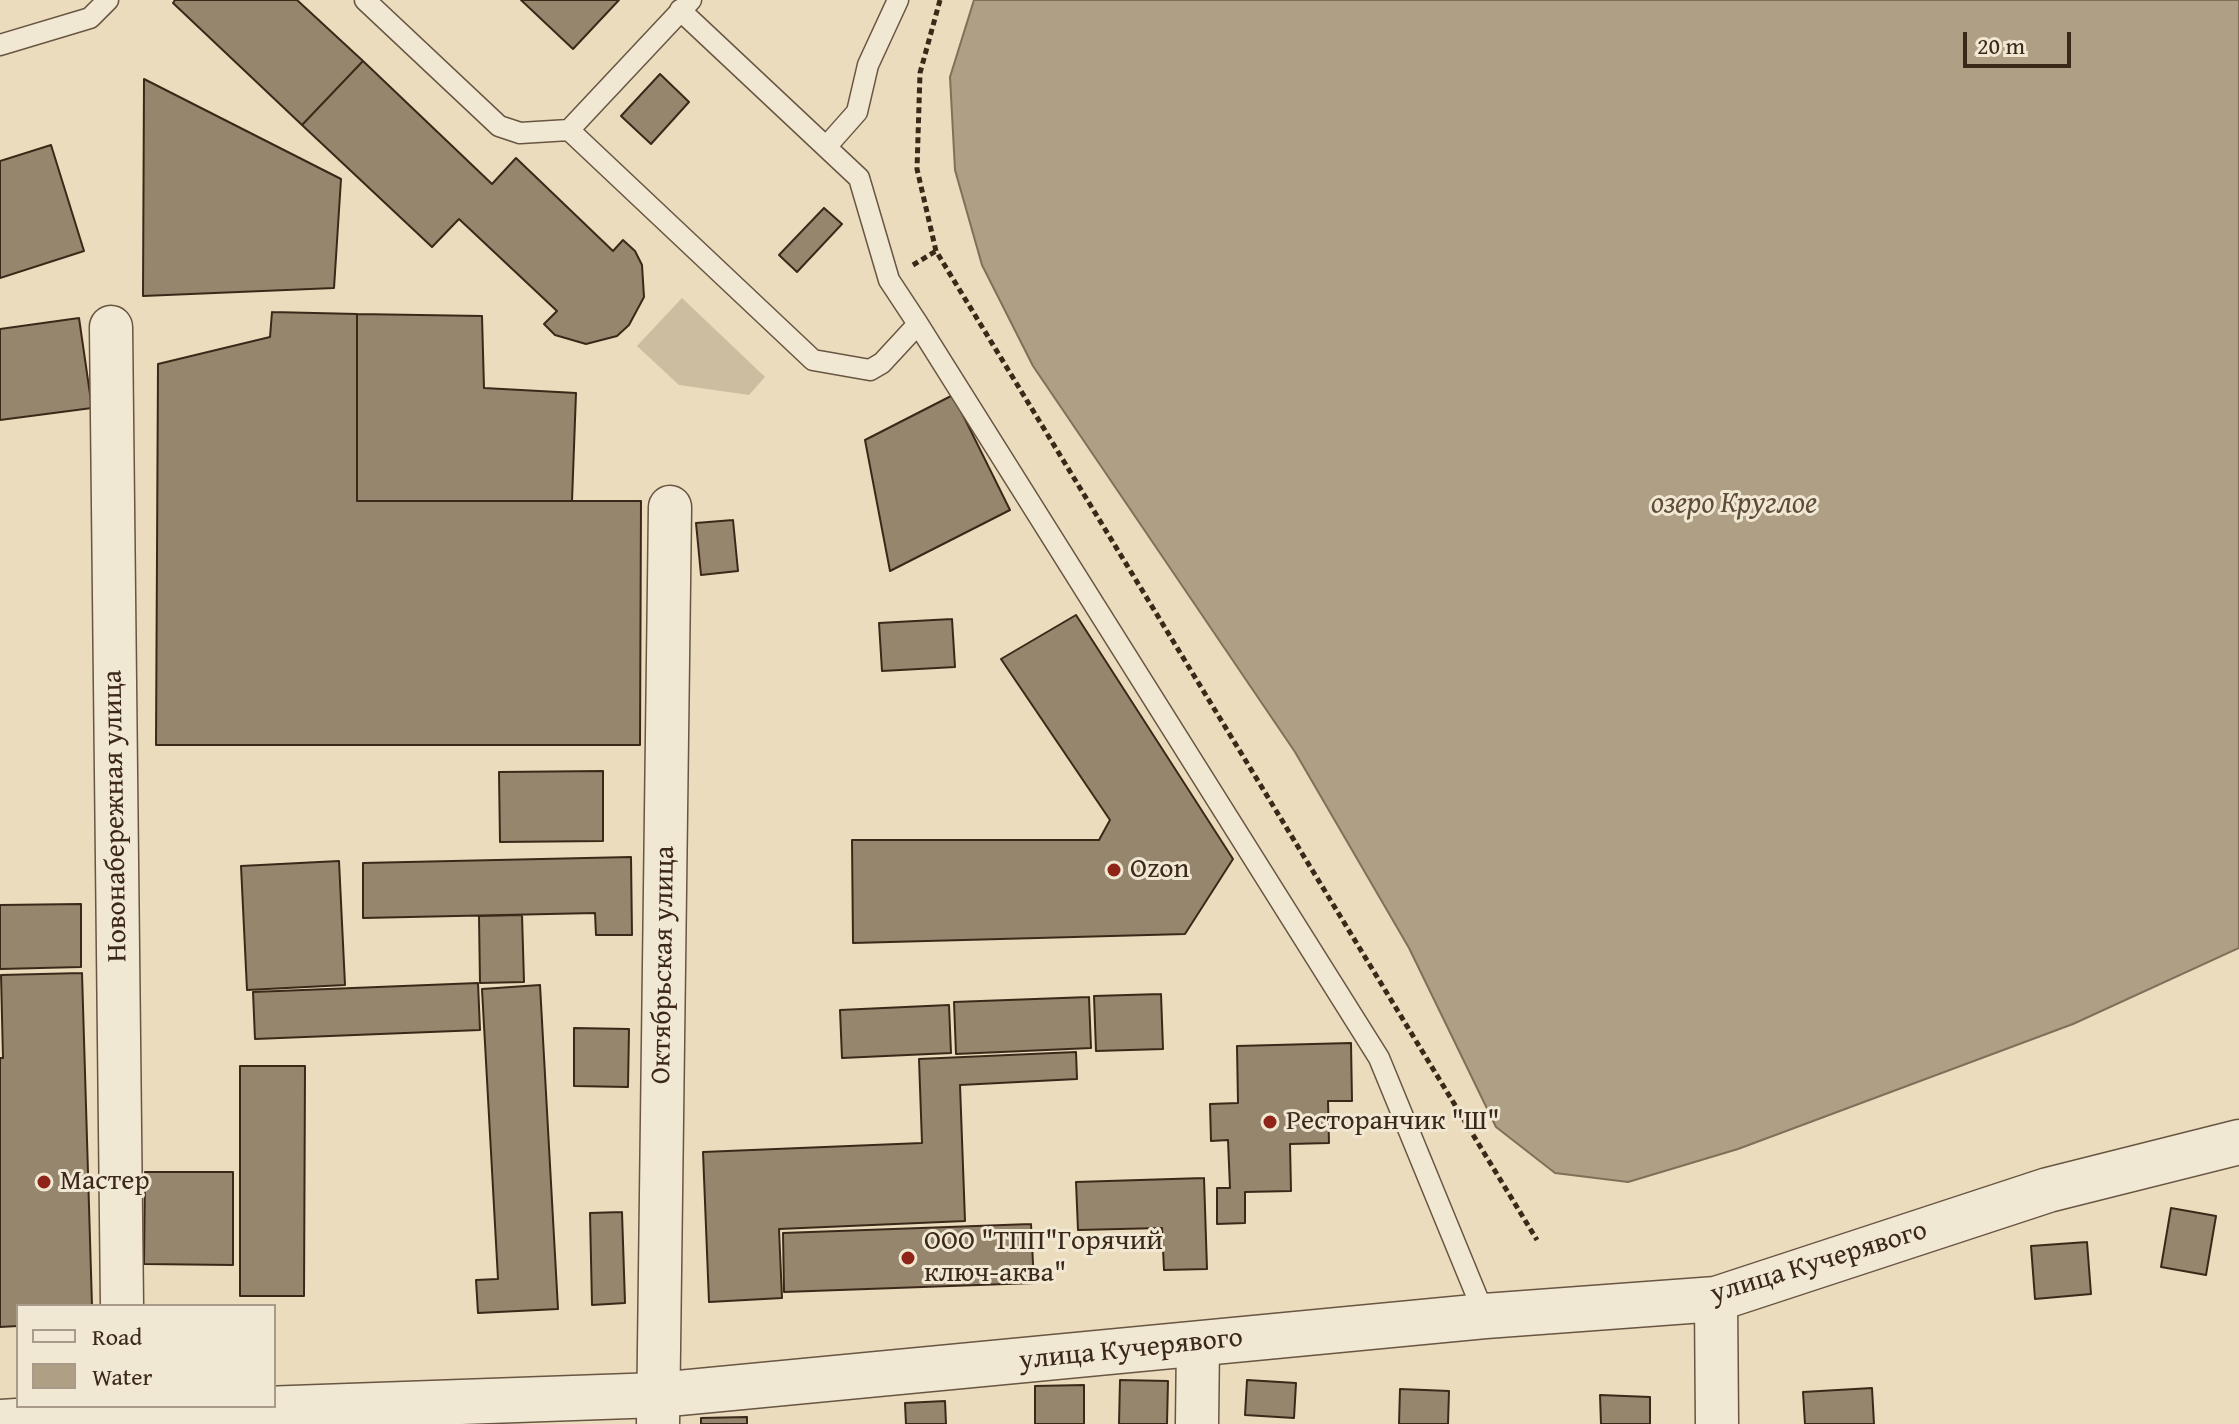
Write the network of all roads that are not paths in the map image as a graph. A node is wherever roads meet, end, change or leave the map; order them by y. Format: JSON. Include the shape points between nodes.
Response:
{"nodes":[{"id":1,"x":108,"y":0,"type":"edge"},
{"id":2,"x":365,"y":0,"type":"edge"},
{"id":3,"x":898,"y":0,"type":"edge"},
{"id":4,"x":686,"y":5,"type":"edge"},
{"id":5,"x":0,"y":45,"type":"edge"},
{"id":6,"x":569,"y":130,"type":"junction"},
{"id":7,"x":826,"y":147,"type":"junction"},
{"id":8,"x":918,"y":324,"type":"junction"},
{"id":9,"x":111,"y":327,"type":"dead end"},
{"id":10,"x":670,"y":507,"type":"dead end"},
{"id":11,"x":2239,"y":1142,"type":"edge"},
{"id":12,"x":1716,"y":1299,"type":"junction"},
{"id":13,"x":122,"y":1304,"type":"edge"},
{"id":14,"x":1485,"y":1316,"type":"junction"},
{"id":15,"x":1198,"y":1343,"type":"junction"},
{"id":16,"x":658,"y":1410,"type":"edge"},
{"id":17,"x":123,"y":1415,"type":"edge"},
{"id":18,"x":0,"y":1422,"type":"edge"},
{"id":19,"x":1197,"y":1424,"type":"edge"},
{"id":20,"x":1717,"y":1424,"type":"edge"}],
"edges":[{"from":1,"to":5,"type":"lane","via":[[90,18]]},
{"from":2,"to":6,"type":"lane","via":[[508,132]]},
{"from":3,"to":7,"type":"lane","via":[[868,65],[857,112]]},
{"from":4,"to":6,"type":"lane"},
{"from":4,"to":7,"type":"lane"},
{"from":6,"to":8,"type":"lane","via":[[813,360],[870,370]]},
{"from":7,"to":8,"type":"lane","via":[[859,178],[889,280]]},
{"from":8,"to":14,"type":"lane","via":[[1379,1058]]},
{"from":9,"to":13,"type":"street","name":"Новонабережная улица"},
{"from":10,"to":16,"type":"street","name":"Октябрьская улица"},
{"from":11,"to":12,"type":"street","name":"улица Кучерявого","via":[[2048,1190]]},
{"from":12,"to":14,"type":"street","name":"улица Кучерявого"},
{"from":12,"to":20,"type":"street"},
{"from":14,"to":15,"type":"street","name":"улица Кучерявого"},
{"from":15,"to":16,"type":"street","name":"улица Кучерявого"},
{"from":15,"to":19,"type":"street"},
{"from":16,"to":17,"type":"street","name":"улица Кучерявого"},
{"from":17,"to":18,"type":"street","name":"улица Кучерявого"}]}
